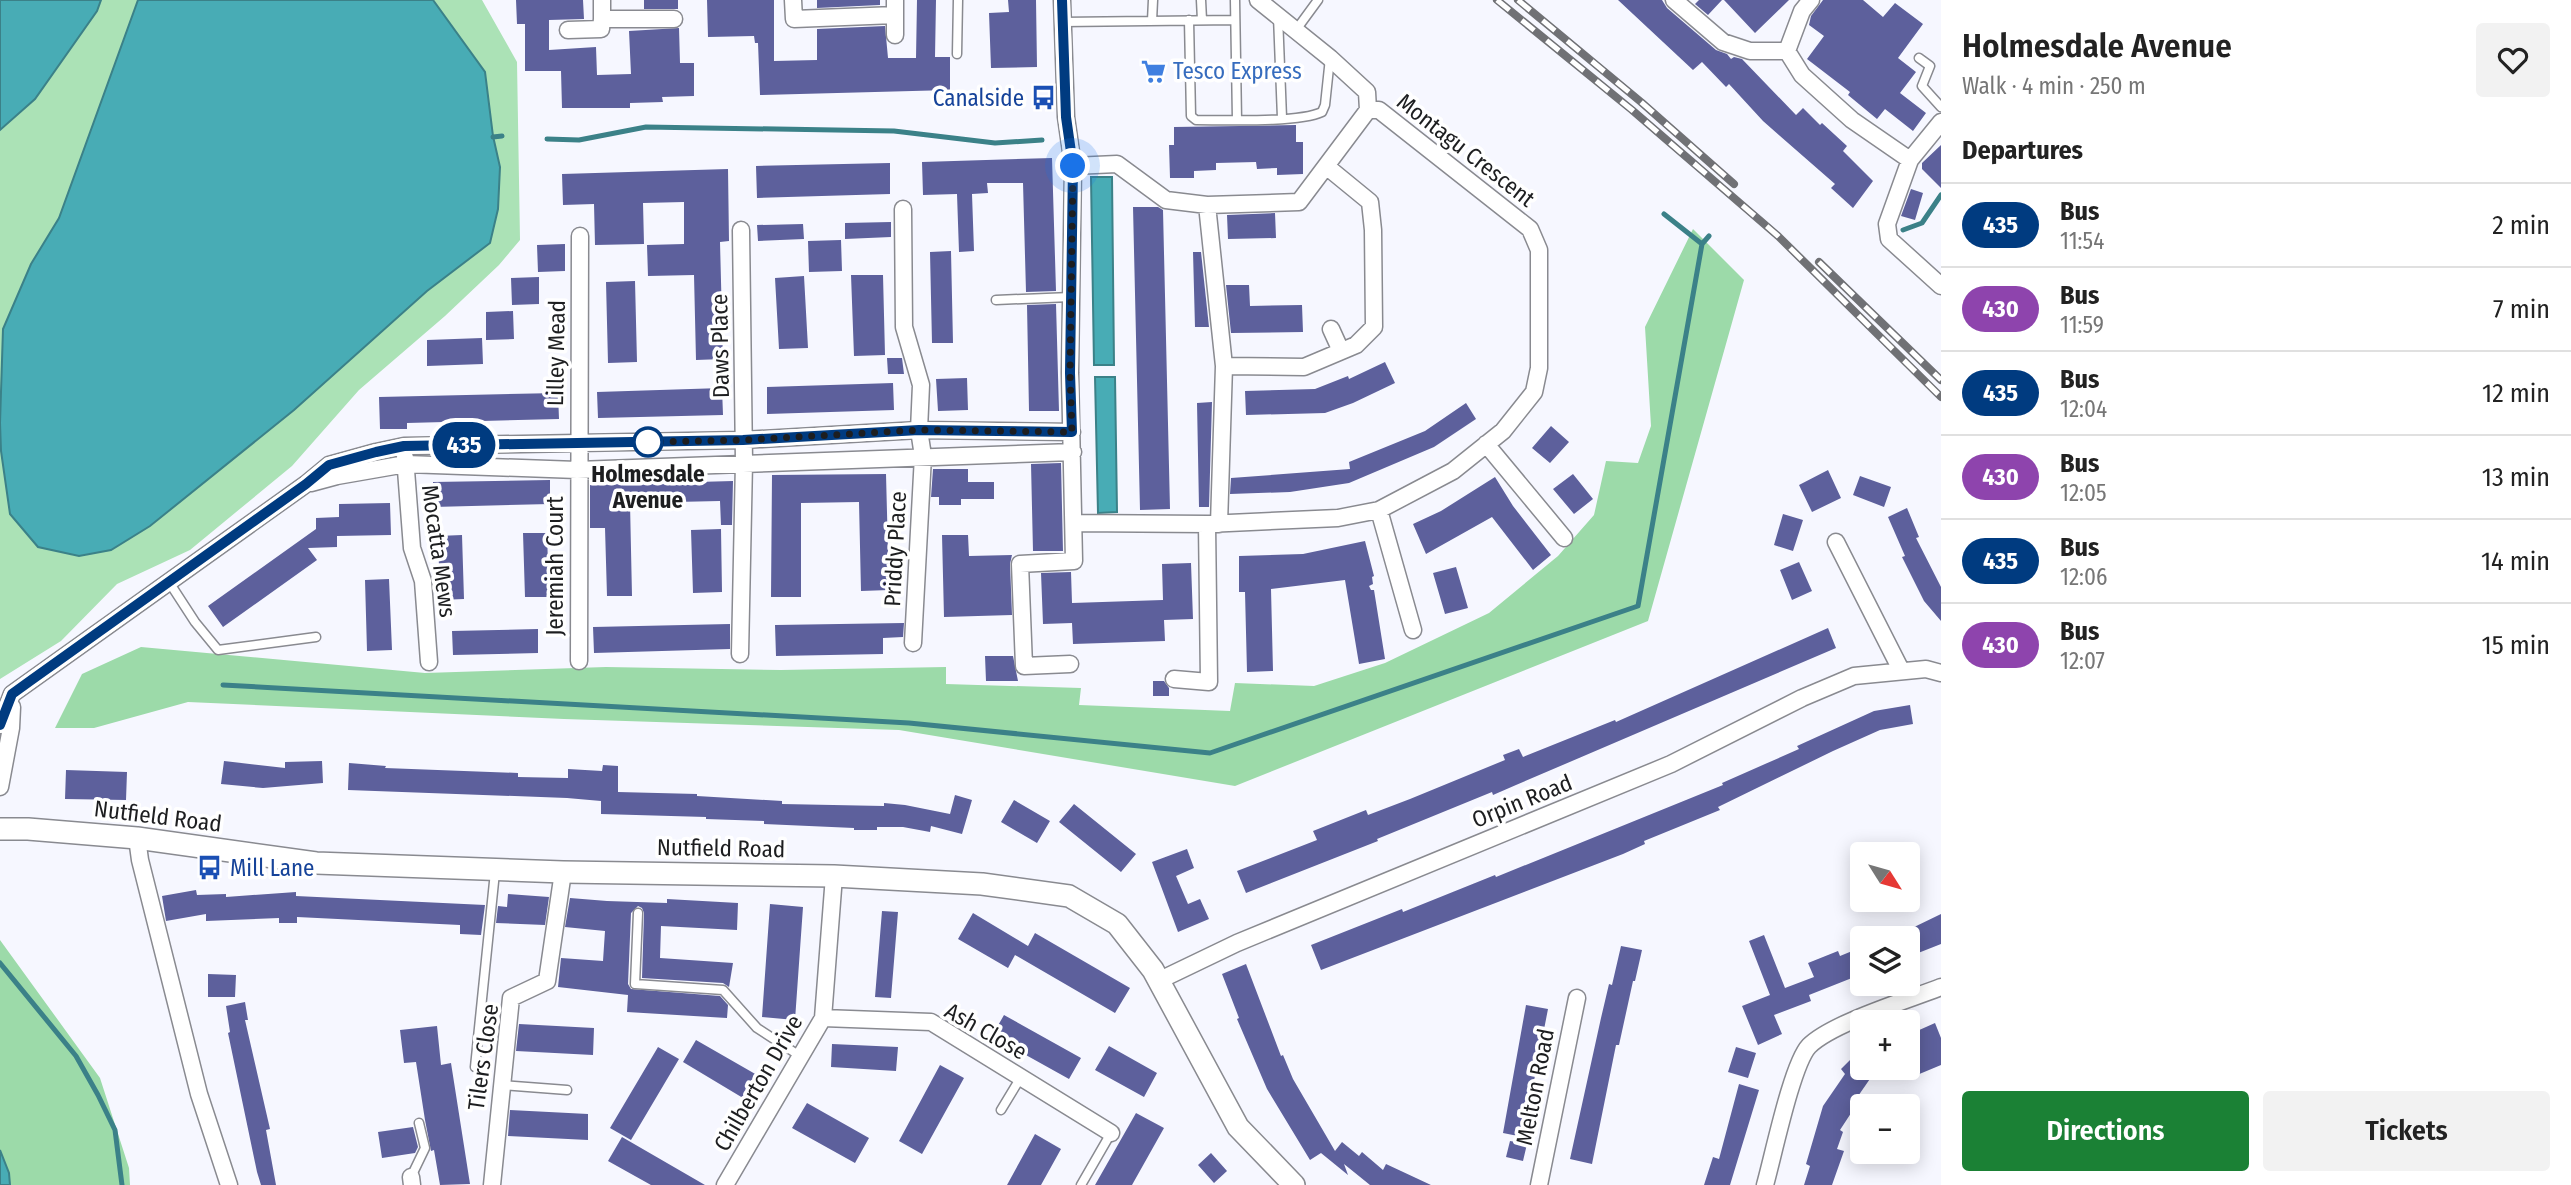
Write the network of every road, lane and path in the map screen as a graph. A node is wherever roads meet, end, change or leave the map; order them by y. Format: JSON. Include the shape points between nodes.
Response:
{"nodes":[{"id":1,"x":602,"y":0,"type":"edge"},
{"id":2,"x":793,"y":0,"type":"edge"},
{"id":3,"x":958,"y":0,"type":"edge"},
{"id":4,"x":1062,"y":0,"type":"edge"},
{"id":5,"x":1153,"y":0,"type":"edge"},
{"id":6,"x":1201,"y":0,"type":"edge"},
{"id":7,"x":1235,"y":0,"type":"edge"},
{"id":8,"x":1318,"y":0,"type":"edge"},
{"id":9,"x":1674,"y":0,"type":"edge"},
{"id":10,"x":1811,"y":0,"type":"edge"},
{"id":11,"x":1262,"y":1,"type":"edge"},
{"id":12,"x":895,"y":8,"type":"edge"},
{"id":13,"x":1278,"y":16,"type":"junction"},
{"id":14,"x":602,"y":19,"type":"junction"},
{"id":15,"x":674,"y":19,"type":"dead end"},
{"id":16,"x":1152,"y":20,"type":"junction"},
{"id":17,"x":1189,"y":20,"type":"junction"},
{"id":18,"x":1202,"y":20,"type":"junction"},
{"id":19,"x":1235,"y":20,"type":"junction"},
{"id":20,"x":1062,"y":22,"type":"junction"},
{"id":21,"x":568,"y":30,"type":"dead end"},
{"id":22,"x":1296,"y":30,"type":"junction"},
{"id":23,"x":895,"y":35,"type":"dead end"},
{"id":24,"x":1787,"y":51,"type":"junction"},
{"id":25,"x":957,"y":54,"type":"dead end"},
{"id":26,"x":1330,"y":58,"type":"junction"},
{"id":27,"x":1919,"y":58,"type":"dead end"},
{"id":28,"x":1941,"y":107,"type":"edge"},
{"id":29,"x":1368,"y":110,"type":"junction"},
{"id":30,"x":1282,"y":118,"type":"junction"},
{"id":31,"x":1237,"y":120,"type":"junction"},
{"id":32,"x":1941,"y":122,"type":"edge"},
{"id":33,"x":1910,"y":160,"type":"junction"},
{"id":34,"x":1073,"y":166,"type":"junction"},
{"id":35,"x":1326,"y":166,"type":"junction"},
{"id":36,"x":1207,"y":205,"type":"junction"},
{"id":37,"x":903,"y":209,"type":"dead end"},
{"id":38,"x":741,"y":230,"type":"dead end"},
{"id":39,"x":580,"y":236,"type":"dead end"},
{"id":40,"x":1941,"y":286,"type":"edge"},
{"id":41,"x":1071,"y":297,"type":"junction"},
{"id":42,"x":996,"y":300,"type":"dead end"},
{"id":43,"x":1331,"y":329,"type":"dead end"},
{"id":44,"x":1348,"y":348,"type":"junction"},
{"id":45,"x":1224,"y":366,"type":"junction"},
{"id":46,"x":919,"y":430,"type":"junction"},
{"id":47,"x":1072,"y":432,"type":"junction"},
{"id":48,"x":743,"y":440,"type":"junction"},
{"id":49,"x":578,"y":443,"type":"junction"},
{"id":50,"x":1486,"y":444,"type":"junction"},
{"id":51,"x":404,"y":446,"type":"junction"},
{"id":52,"x":1073,"y":453,"type":"junction"},
{"id":53,"x":923,"y":456,"type":"junction"},
{"id":54,"x":744,"y":462,"type":"junction"},
{"id":55,"x":406,"y":464,"type":"junction"},
{"id":56,"x":578,"y":470,"type":"junction"},
{"id":57,"x":306,"y":484,"type":"junction"},
{"id":58,"x":1379,"y":510,"type":"junction"},
{"id":59,"x":1074,"y":523,"type":"junction"},
{"id":60,"x":1213,"y":524,"type":"junction"},
{"id":61,"x":1564,"y":538,"type":"dead end"},
{"id":62,"x":1836,"y":542,"type":"dead end"},
{"id":63,"x":169,"y":582,"type":"junction"},
{"id":64,"x":1413,"y":630,"type":"dead end"},
{"id":65,"x":316,"y":637,"type":"dead end"},
{"id":66,"x":913,"y":643,"type":"dead end"},
{"id":67,"x":740,"y":654,"type":"dead end"},
{"id":68,"x":579,"y":661,"type":"dead end"},
{"id":69,"x":429,"y":662,"type":"dead end"},
{"id":70,"x":1070,"y":664,"type":"dead end"},
{"id":71,"x":1901,"y":670,"type":"junction"},
{"id":72,"x":1941,"y":673,"type":"edge"},
{"id":73,"x":1174,"y":679,"type":"dead end"},
{"id":74,"x":12,"y":694,"type":"junction"},
{"id":75,"x":0,"y":725,"type":"edge"},
{"id":76,"x":0,"y":786,"type":"edge"},
{"id":77,"x":0,"y":830,"type":"edge"},
{"id":78,"x":137,"y":838,"type":"junction"},
{"id":79,"x":495,"y":869,"type":"junction"},
{"id":80,"x":563,"y":872,"type":"junction"},
{"id":81,"x":834,"y":876,"type":"junction"},
{"id":82,"x":638,"y":913,"type":"dead end"},
{"id":83,"x":1160,"y":980,"type":"junction"},
{"id":84,"x":1941,"y":987,"type":"edge"},
{"id":85,"x":1577,"y":998,"type":"dead end"},
{"id":86,"x":823,"y":1018,"type":"junction"},
{"id":87,"x":800,"y":1056,"type":"junction"},
{"id":88,"x":475,"y":1067,"type":"dead end"},
{"id":89,"x":1021,"y":1077,"type":"junction"},
{"id":90,"x":501,"y":1085,"type":"junction"},
{"id":91,"x":567,"y":1090,"type":"dead end"},
{"id":92,"x":1001,"y":1110,"type":"dead end"},
{"id":93,"x":419,"y":1123,"type":"dead end"},
{"id":94,"x":1111,"y":1133,"type":"joint"},
{"id":95,"x":412,"y":1181,"type":"edge"},
{"id":96,"x":229,"y":1185,"type":"edge"},
{"id":97,"x":492,"y":1185,"type":"edge"},
{"id":98,"x":725,"y":1185,"type":"edge"},
{"id":99,"x":1082,"y":1185,"type":"edge"},
{"id":100,"x":1293,"y":1185,"type":"edge"},
{"id":101,"x":1539,"y":1185,"type":"edge"},
{"id":102,"x":1765,"y":1185,"type":"edge"}],
"edges":[{"from":1,"to":14,"type":"street"},
{"from":2,"to":12,"type":"street","via":[[794,19]]},
{"from":3,"to":25,"type":"lane"},
{"from":4,"to":20,"type":"street"},
{"from":5,"to":16,"type":"lane"},
{"from":6,"to":18,"type":"lane"},
{"from":7,"to":19,"type":"lane"},
{"from":8,"to":22,"type":"lane"},
{"from":9,"to":24,"type":"street","via":[[1723,42],[1750,51]]},
{"from":10,"to":24,"type":"street"},
{"from":11,"to":13,"type":"street"},
{"from":12,"to":23,"type":"street"},
{"from":13,"to":22,"type":"street"},
{"from":13,"to":30,"type":"lane"},
{"from":14,"to":15,"type":"street"},
{"from":14,"to":21,"type":"street","via":[[601,29]]},
{"from":16,"to":17,"type":"lane"},
{"from":16,"to":20,"type":"lane"},
{"from":17,"to":18,"type":"lane"},
{"from":17,"to":31,"type":"lane","via":[[1191,116],[1196,120]]},
{"from":18,"to":19,"type":"lane"},
{"from":19,"to":31,"type":"lane"},
{"from":20,"to":34,"type":"street"},
{"from":22,"to":26,"type":"street"},
{"from":24,"to":33,"type":"street","via":[[1802,75],[1842,111]]},
{"from":26,"to":29,"type":"street","via":[[1367,92]]},
{"from":26,"to":30,"type":"lane","via":[[1322,111]]},
{"from":27,"to":28,"type":"lane","via":[[1930,66],[1922,86]]},
{"from":29,"to":35,"type":"street"},
{"from":29,"to":50,"type":"street","name":"Montagu Crescent","via":[[1378,110],[1530,229],[1536,239],[1539,368],[1534,392],[1503,431]]},
{"from":30,"to":31,"type":"lane"},
{"from":32,"to":33,"type":"street"},
{"from":33,"to":40,"type":"street","via":[[1887,224],[1889,239]]},
{"from":34,"to":36,"type":"street","via":[[1117,164],[1166,200]]},
{"from":34,"to":41,"type":"street"},
{"from":35,"to":36,"type":"street","via":[[1299,202]]},
{"from":35,"to":44,"type":"street","via":[[1370,202],[1371,210],[1374,327]]},
{"from":36,"to":45,"type":"street"},
{"from":37,"to":46,"type":"street","name":"Priddy Place","via":[[904,327],[922,385]]},
{"from":38,"to":48,"type":"street","name":"Daws Place"},
{"from":39,"to":49,"type":"street","name":"Lilley Mead"},
{"from":41,"to":42,"type":"lane"},
{"from":41,"to":47,"type":"street"},
{"from":43,"to":44,"type":"street"},
{"from":44,"to":45,"type":"street","via":[[1304,367]]},
{"from":45,"to":60,"type":"street"},
{"from":46,"to":47,"type":"street"},
{"from":46,"to":48,"type":"street"},
{"from":46,"to":53,"type":"street","name":"Priddy Place"},
{"from":47,"to":52,"type":"street"},
{"from":48,"to":49,"type":"street"},
{"from":48,"to":54,"type":"street","name":"Daws Place"},
{"from":49,"to":51,"type":"street"},
{"from":49,"to":56,"type":"street","name":"Lilley Mead"},
{"from":50,"to":58,"type":"street","name":"Montagu Crescent","via":[[1453,471]]},
{"from":50,"to":61,"type":"street"},
{"from":51,"to":55,"type":"street","name":"Mocatta Mews"},
{"from":51,"to":57,"type":"street","via":[[329,465]]},
{"from":52,"to":53,"type":"street"},
{"from":52,"to":59,"type":"street"},
{"from":53,"to":54,"type":"street"},
{"from":53,"to":66,"type":"street","name":"Priddy Place"},
{"from":54,"to":56,"type":"street"},
{"from":54,"to":67,"type":"street","name":"Daws Place"},
{"from":55,"to":56,"type":"street"},
{"from":55,"to":57,"type":"street"},
{"from":55,"to":69,"type":"street","name":"Mocatta Mews","via":[[412,548],[424,580]]},
{"from":56,"to":68,"type":"street","name":"Jeremiah Court"},
{"from":57,"to":63,"type":"street"},
{"from":58,"to":60,"type":"street","name":"Montagu Crescent","via":[[1338,518]]},
{"from":58,"to":64,"type":"street"},
{"from":59,"to":60,"type":"street"},
{"from":59,"to":70,"type":"street","via":[[1074,561],[1020,564],[1024,666]]},
{"from":60,"to":73,"type":"street","via":[[1209,682]]},
{"from":62,"to":71,"type":"street"},
{"from":63,"to":65,"type":"lane","via":[[218,650]]},
{"from":63,"to":74,"type":"street"},
{"from":71,"to":72,"type":"street","name":"Orpin Road"},
{"from":71,"to":83,"type":"street","name":"Orpin Road","via":[[1844,680],[1671,764],[1271,929]]},
{"from":74,"to":75,"type":"street"},
{"from":74,"to":76,"type":"street"},
{"from":77,"to":78,"type":"street","name":"Nutfield Road"},
{"from":78,"to":79,"type":"street","name":"Nutfield Road","via":[[316,863]]},
{"from":78,"to":96,"type":"street","via":[[199,1094]]},
{"from":79,"to":80,"type":"street","name":"Nutfield Road"},
{"from":79,"to":88,"type":"lane"},
{"from":80,"to":81,"type":"street","name":"Nutfield Road"},
{"from":80,"to":90,"type":"street","name":"Tilers Close","via":[[547,981],[510,998]]},
{"from":81,"to":83,"type":"street","name":"Nutfield Road","via":[[982,884],[1069,896],[1117,924]]},
{"from":81,"to":86,"type":"street","name":"Chilberton Drive"},
{"from":82,"to":87,"type":"lane","via":[[635,984],[723,990],[757,1028]]},
{"from":83,"to":100,"type":"street","name":"Nutfield Road","via":[[1238,1127]]},
{"from":84,"to":102,"type":"street","via":[[1825,1033],[1806,1048]]},
{"from":85,"to":101,"type":"street","name":"Melton Road"},
{"from":86,"to":87,"type":"street","name":"Chilberton Drive"},
{"from":86,"to":89,"type":"street","name":"Ash Close","via":[[931,1022]]},
{"from":87,"to":98,"type":"street","name":"Chilberton Drive"},
{"from":89,"to":92,"type":"lane"},
{"from":89,"to":94,"type":"street","name":"Ash Close"},
{"from":90,"to":91,"type":"lane"},
{"from":90,"to":97,"type":"street","name":"Tilers Close"},
{"from":93,"to":95,"type":"lane","via":[[425,1148]]},
{"from":94,"to":99,"type":"lane"}]}
